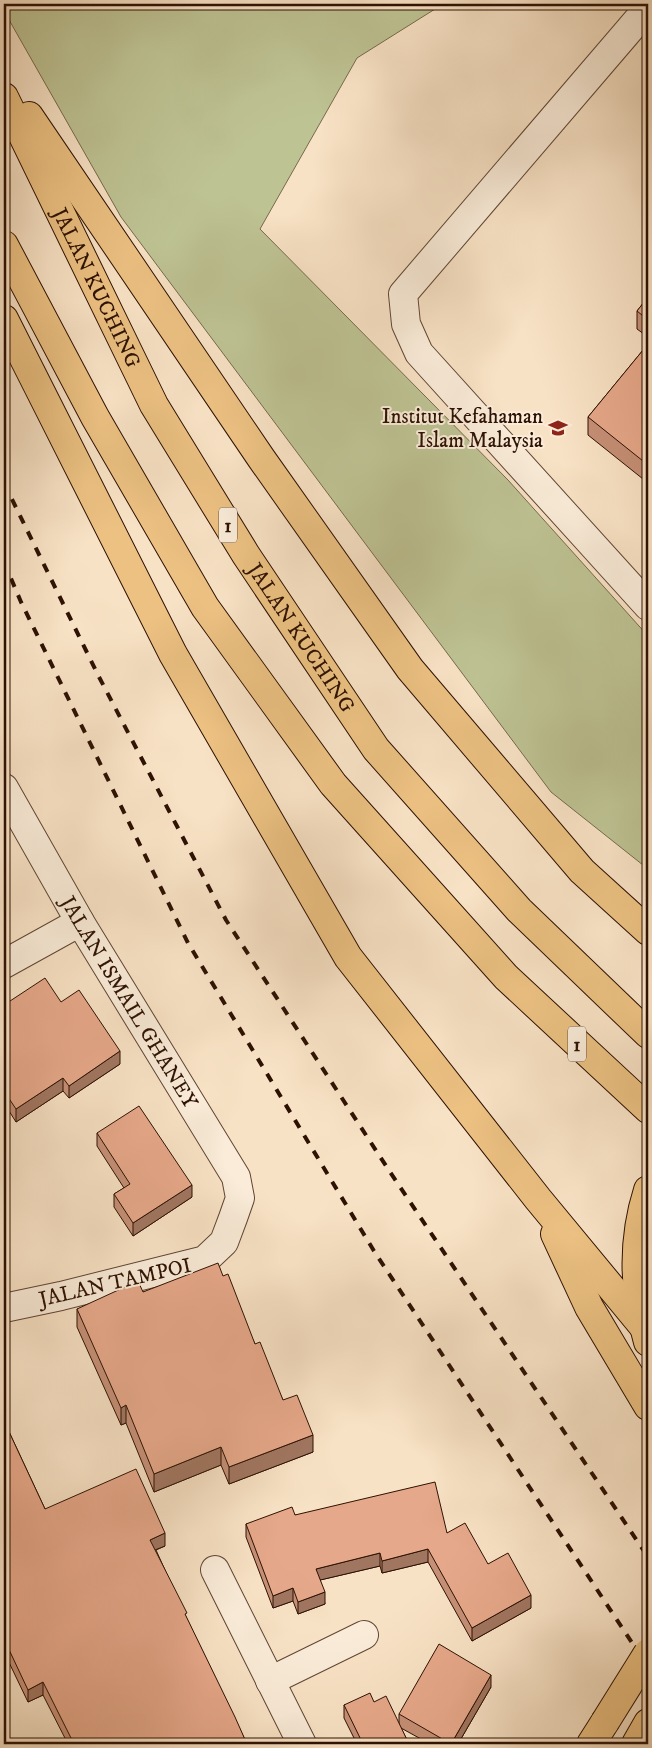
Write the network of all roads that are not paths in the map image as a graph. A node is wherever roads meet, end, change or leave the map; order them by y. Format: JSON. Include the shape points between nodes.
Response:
{"nodes":[{"id":1,"x":648,"y":8,"type":"edge"},
{"id":2,"x":4,"y":80,"type":"edge"},
{"id":3,"x":4,"y":97,"type":"edge"},
{"id":4,"x":4,"y":245,"type":"edge"},
{"id":5,"x":4,"y":320,"type":"edge"},
{"id":6,"x":648,"y":606,"type":"edge"},
{"id":7,"x":4,"y":788,"type":"edge"},
{"id":8,"x":582,"y":871,"type":"junction"},
{"id":9,"x":648,"y":909,"type":"edge"},
{"id":10,"x":80,"y":922,"type":"junction"},
{"id":11,"x":648,"y":931,"type":"edge"},
{"id":12,"x":4,"y":964,"type":"edge"},
{"id":13,"x":648,"y":1034,"type":"edge"},
{"id":14,"x":648,"y":1110,"type":"edge"},
{"id":15,"x":646,"y":1198,"type":"edge"},
{"id":16,"x":538,"y":1199,"type":"junction"},
{"id":17,"x":233,"y":1218,"type":"joint"},
{"id":18,"x":4,"y":1308,"type":"edge"},
{"id":19,"x":646,"y":1334,"type":"edge"},
{"id":20,"x":648,"y":1406,"type":"edge"},
{"id":21,"x":215,"y":1570,"type":"dead end"},
{"id":22,"x":364,"y":1635,"type":"dead end"},
{"id":23,"x":648,"y":1653,"type":"edge"},
{"id":24,"x":270,"y":1681,"type":"junction"},
{"id":25,"x":648,"y":1723,"type":"edge"},
{"id":26,"x":598,"y":1733,"type":"edge"},
{"id":27,"x":302,"y":1744,"type":"edge"},
{"id":28,"x":636,"y":1744,"type":"edge"}],
"edges":[{"from":1,"to":6,"type":"street","via":[[403,294],[406,324],[419,353]]},
{"from":2,"to":8,"type":"main road","via":[[261,458],[410,669]]},
{"from":3,"to":13,"type":"main road","name":"JALAN KUCHING","number":"1","via":[[154,405],[246,555],[376,749],[519,910]]},
{"from":4,"to":14,"type":"main road","number":"1","via":[[95,417],[205,607],[334,784],[506,978]]},
{"from":5,"to":16,"type":"main road","via":[[173,654],[348,957]]},
{"from":7,"to":10,"type":"street","name":"JALAN ISMAIL GHANEY"},
{"from":8,"to":9,"type":"main road"},
{"from":8,"to":11,"type":"main road"},
{"from":10,"to":12,"type":"street"},
{"from":10,"to":17,"type":"street","name":"JALAN ISMAIL GHANEY","via":[[236,1177],[240,1198]]},
{"from":15,"to":19,"type":"main road","via":[[640,1226],[637,1271],[638,1296]]},
{"from":16,"to":19,"type":"main road"},
{"from":16,"to":20,"type":"main road","via":[[589,1307]]},
{"from":17,"to":18,"type":"street","name":"JALAN TAMPOI","via":[[224,1242],[205,1260]]},
{"from":21,"to":24,"type":"street"},
{"from":22,"to":24,"type":"street"},
{"from":23,"to":26,"type":"main road","bridge":true},
{"from":24,"to":27,"type":"street"},
{"from":25,"to":28,"type":"main road"}]}
